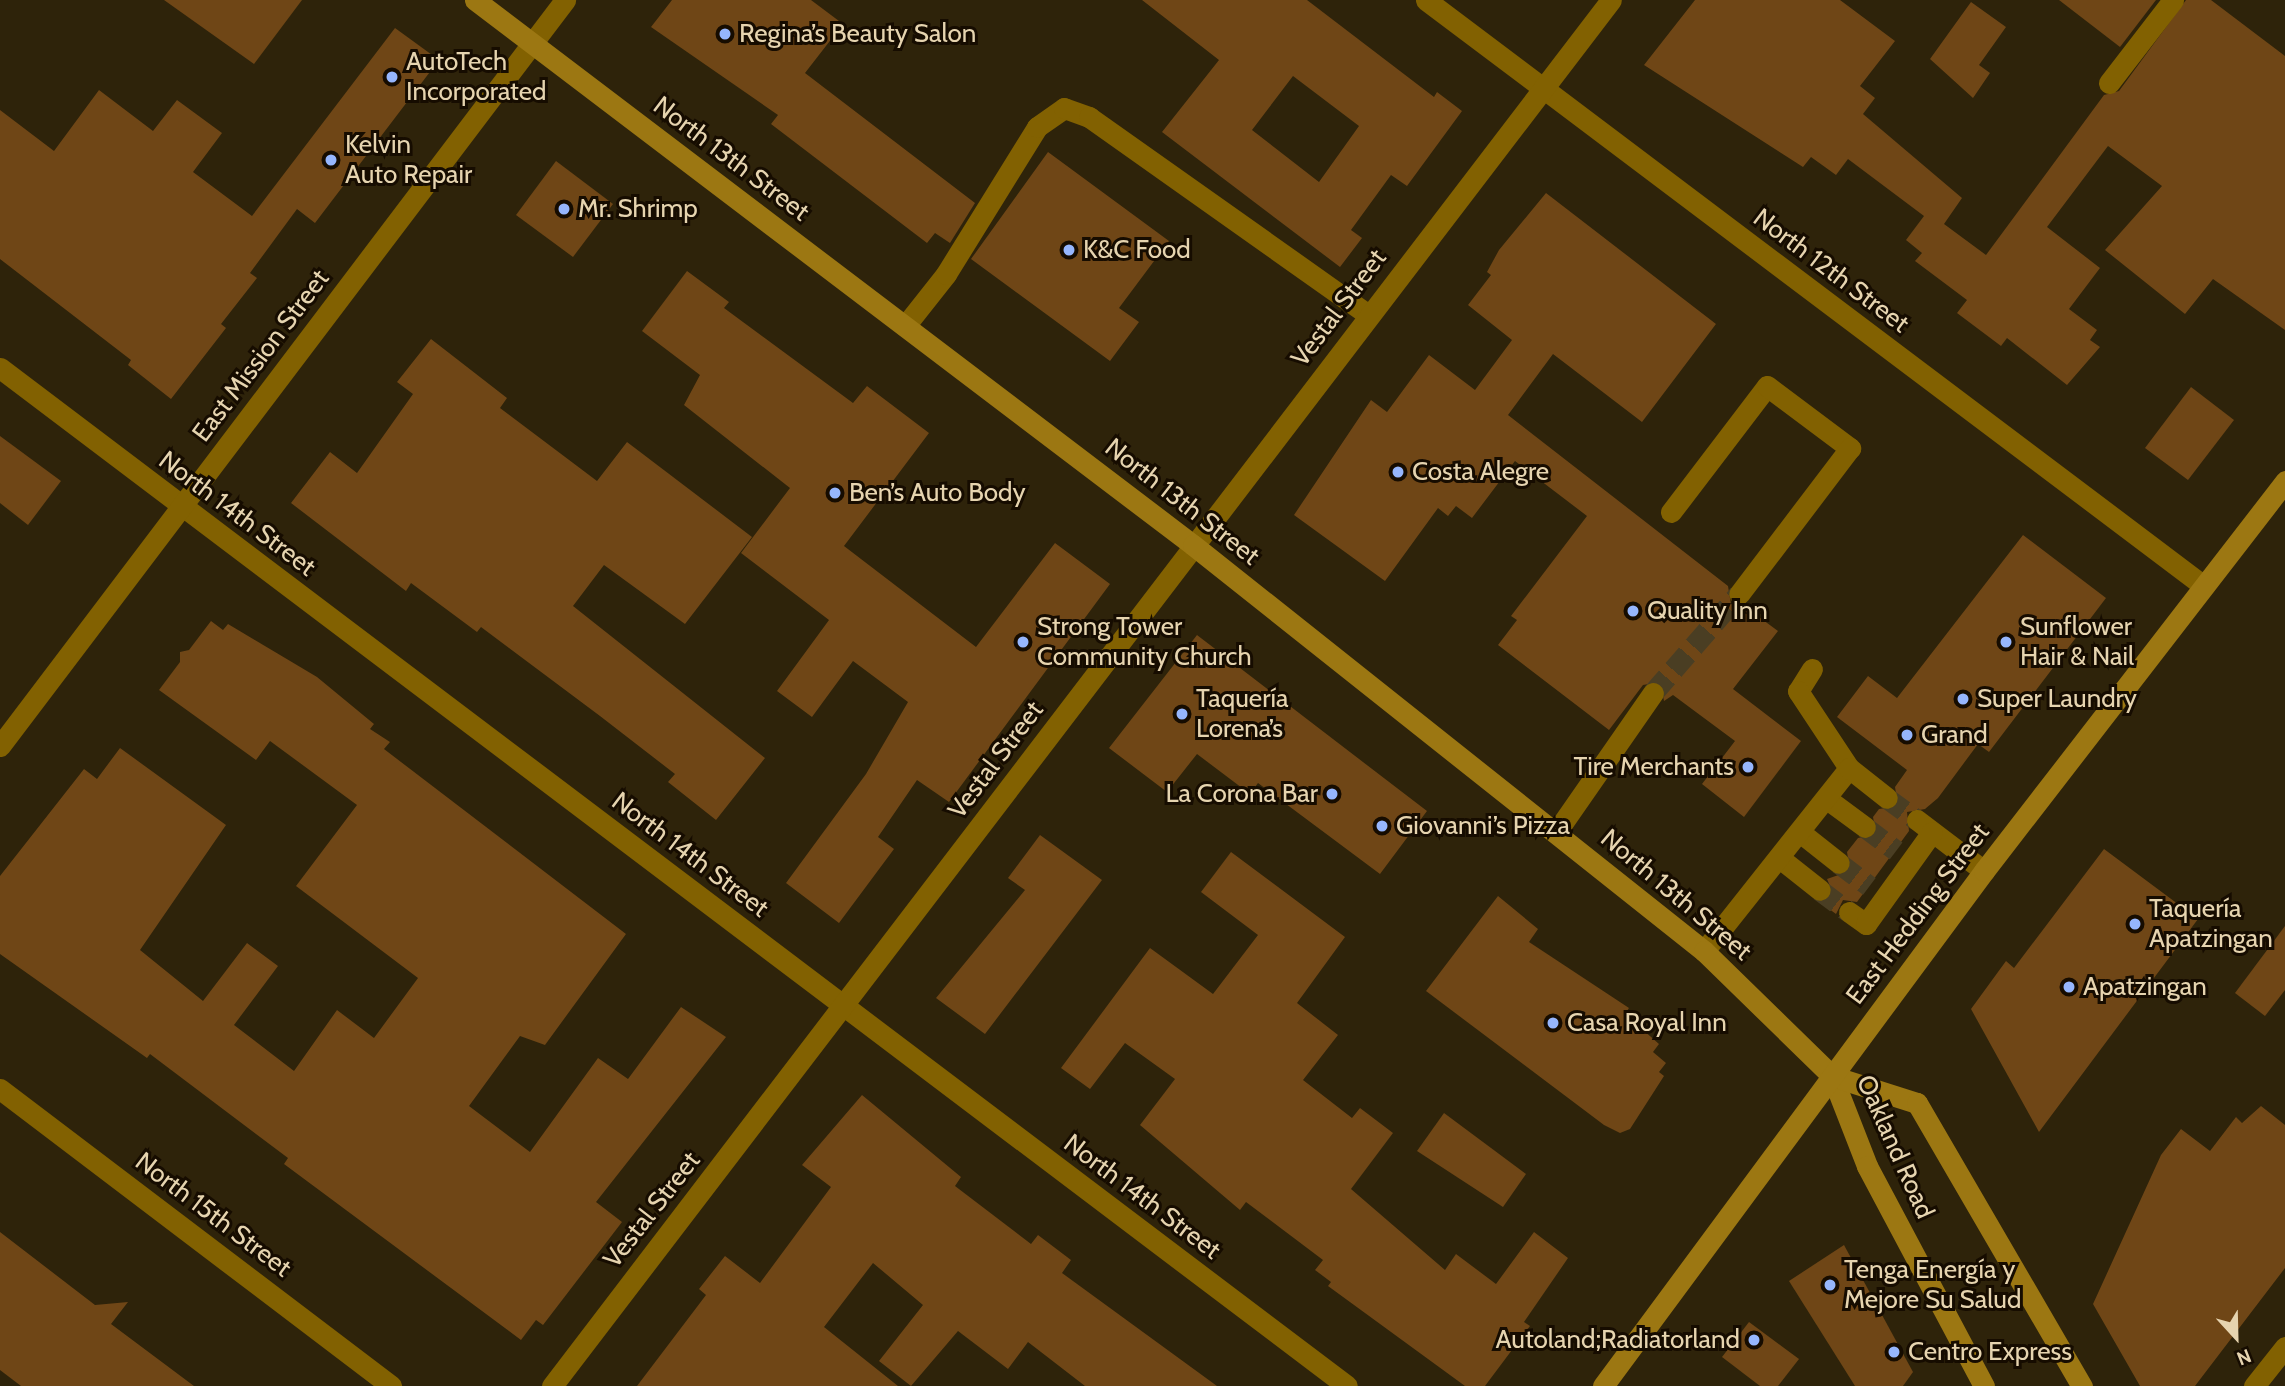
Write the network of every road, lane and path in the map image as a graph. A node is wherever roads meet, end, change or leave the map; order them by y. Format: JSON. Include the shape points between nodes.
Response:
{"nodes":[{"id":1,"x":475,"y":0,"type":"edge"},
{"id":2,"x":565,"y":0,"type":"edge"},
{"id":3,"x":1426,"y":0,"type":"edge"},
{"id":4,"x":1611,"y":0,"type":"edge"},
{"id":5,"x":2172,"y":0,"type":"edge"},
{"id":6,"x":533,"y":43,"type":"junction"},
{"id":7,"x":2109,"y":83,"type":"dead end"},
{"id":8,"x":1542,"y":88,"type":"junction"},
{"id":9,"x":1369,"y":315,"type":"junction"},
{"id":10,"x":905,"y":326,"type":"junction"},
{"id":11,"x":0,"y":368,"type":"edge"},
{"id":12,"x":2285,"y":481,"type":"edge"},
{"id":13,"x":182,"y":507,"type":"junction"},
{"id":14,"x":1671,"y":512,"type":"dead end"},
{"id":15,"x":1193,"y":545,"type":"junction"},
{"id":16,"x":2204,"y":586,"type":"junction"},
{"id":17,"x":1739,"y":594,"type":"tunnel mouth"},
{"id":18,"x":1812,"y":669,"type":"dead end"},
{"id":19,"x":1653,"y":693,"type":"tunnel mouth"},
{"id":20,"x":0,"y":746,"type":"edge"},
{"id":21,"x":1849,"y":768,"type":"junction"},
{"id":22,"x":1887,"y":797,"type":"tunnel mouth"},
{"id":23,"x":1826,"y":799,"type":"junction"},
{"id":24,"x":1866,"y":827,"type":"tunnel mouth"},
{"id":25,"x":1557,"y":831,"type":"junction"},
{"id":26,"x":1801,"y":833,"type":"junction"},
{"id":27,"x":1782,"y":860,"type":"junction"},
{"id":28,"x":1839,"y":863,"type":"tunnel mouth"},
{"id":29,"x":1984,"y":872,"type":"junction"},
{"id":30,"x":1819,"y":890,"type":"tunnel mouth"},
{"id":31,"x":1849,"y":912,"type":"tunnel mouth"},
{"id":32,"x":1704,"y":951,"type":"junction"},
{"id":33,"x":844,"y":1007,"type":"junction"},
{"id":34,"x":1832,"y":1076,"type":"junction"},
{"id":35,"x":0,"y":1090,"type":"edge"},
{"id":36,"x":2285,"y":1347,"type":"edge"},
{"id":37,"x":391,"y":1386,"type":"edge"},
{"id":38,"x":552,"y":1386,"type":"edge"},
{"id":39,"x":1347,"y":1386,"type":"edge"},
{"id":40,"x":1603,"y":1386,"type":"edge"},
{"id":41,"x":1984,"y":1386,"type":"edge"},
{"id":42,"x":2082,"y":1386,"type":"edge"},
{"id":43,"x":2254,"y":1386,"type":"edge"}],
"edges":[{"from":1,"to":6,"type":"main road","name":"North 13th Street"},
{"from":2,"to":6,"type":"street","name":"East Mission Street"},
{"from":3,"to":8,"type":"street","name":"North 12th Street"},
{"from":4,"to":8,"type":"street","name":"Vestal Street"},
{"from":5,"to":7,"type":"street"},
{"from":6,"to":10,"type":"main road","name":"North 13th Street"},
{"from":6,"to":13,"type":"street","name":"East Mission Street"},
{"from":8,"to":9,"type":"street","name":"Vestal Street"},
{"from":8,"to":16,"type":"street","name":"North 12th Street"},
{"from":9,"to":10,"type":"street","via":[[1089,117],[1065,108],[1037,127],[946,274]]},
{"from":9,"to":15,"type":"street","name":"Vestal Street"},
{"from":10,"to":15,"type":"main road","name":"North 13th Street"},
{"from":11,"to":13,"type":"street","name":"North 14th Street"},
{"from":12,"to":16,"type":"main road","name":"East Hedding Street"},
{"from":13,"to":20,"type":"street","name":"East Mission Street"},
{"from":13,"to":33,"type":"street","name":"North 14th Street"},
{"from":14,"to":17,"type":"street","via":[[1767,386],[1850,449]]},
{"from":15,"to":25,"type":"main road","name":"North 13th Street"},
{"from":15,"to":33,"type":"street","name":"Vestal Street"},
{"from":16,"to":29,"type":"main road","name":"East Hedding Street"},
{"from":18,"to":21,"type":"street","via":[[1798,691]]},
{"from":19,"to":25,"type":"street"},
{"from":21,"to":22,"type":"street"},
{"from":21,"to":23,"type":"street"},
{"from":23,"to":24,"type":"street"},
{"from":23,"to":26,"type":"street"},
{"from":25,"to":32,"type":"main road","name":"North 13th Street"},
{"from":26,"to":27,"type":"street"},
{"from":26,"to":28,"type":"street"},
{"from":27,"to":30,"type":"street"},
{"from":27,"to":32,"type":"street"},
{"from":29,"to":31,"type":"street","via":[[1925,826],[1876,892],[1866,924]]},
{"from":29,"to":34,"type":"main road","name":"East Hedding Street"},
{"from":32,"to":34,"type":"main road","name":"North 13th Street"},
{"from":33,"to":38,"type":"street","name":"Vestal Street"},
{"from":33,"to":39,"type":"street","name":"North 14th Street"},
{"from":34,"to":40,"type":"main road","name":"East Hedding Street"},
{"from":34,"to":41,"type":"main road","name":"Oakland Road","via":[[1867,1166]]},
{"from":34,"to":42,"type":"main road","name":"Oakland Road","via":[[1916,1103]]},
{"from":35,"to":37,"type":"street","name":"North 15th Street"},
{"from":36,"to":43,"type":"street"}]}
